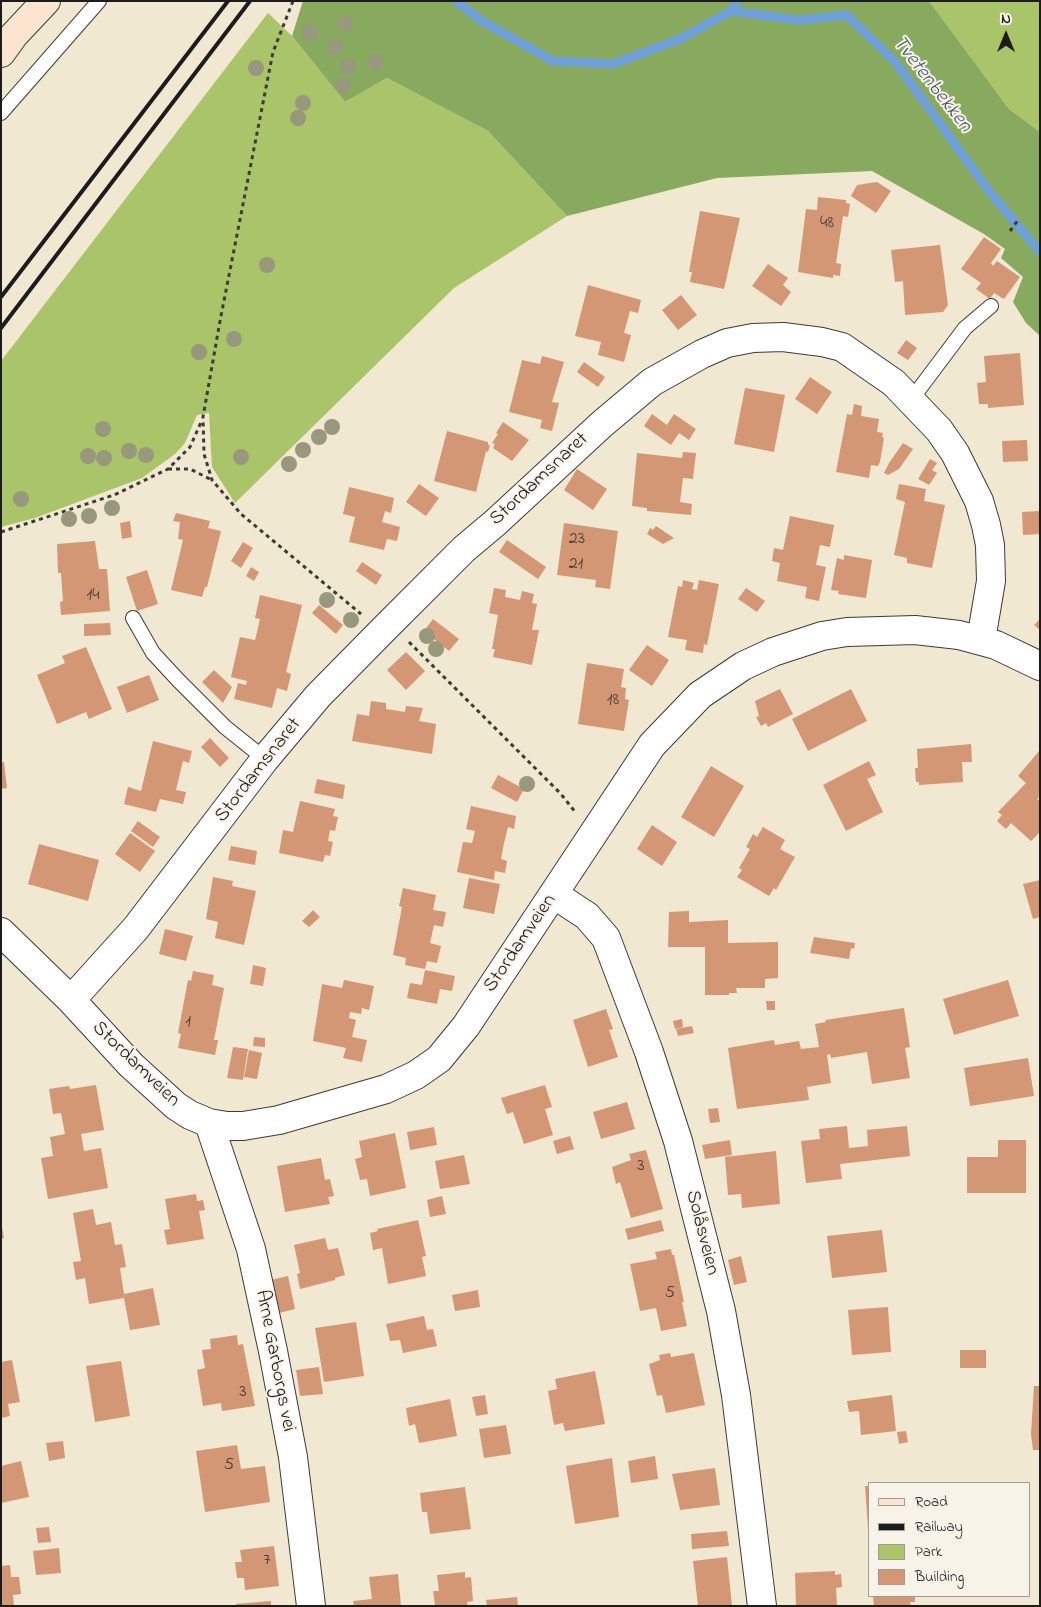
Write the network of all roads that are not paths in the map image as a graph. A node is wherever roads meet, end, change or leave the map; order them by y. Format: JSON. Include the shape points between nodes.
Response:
{"nodes":[{"id":1,"x":46,"y":1,"type":"edge"},
{"id":2,"x":99,"y":1,"type":"edge"},
{"id":3,"x":1,"y":53,"type":"edge"},
{"id":4,"x":1,"y":113,"type":"edge"},
{"id":5,"x":991,"y":306,"type":"dead end"},
{"id":6,"x":911,"y":400,"type":"junction"},
{"id":7,"x":133,"y":618,"type":"dead end"},
{"id":8,"x":981,"y":640,"type":"junction"},
{"id":9,"x":1040,"y":666,"type":"edge"},
{"id":10,"x":265,"y":759,"type":"junction"},
{"id":11,"x":554,"y":895,"type":"junction"},
{"id":12,"x":1,"y":932,"type":"edge"},
{"id":13,"x":71,"y":1000,"type":"junction"},
{"id":14,"x":209,"y":1123,"type":"junction"},
{"id":15,"x":311,"y":1606,"type":"edge"},
{"id":16,"x":762,"y":1606,"type":"edge"}],
"edges":[{"from":1,"to":3,"type":"main road"},
{"from":2,"to":4,"type":"lane"},
{"from":5,"to":6,"type":"lane","via":[[965,328]]},
{"from":6,"to":8,"type":"street","name":"Stordamsnaret","via":[[955,453],[979,501],[986,525],[991,581]]},
{"from":6,"to":10,"type":"street","name":"Stordamsnaret","via":[[882,374],[842,347],[822,342],[783,337],[753,338],[727,343],[702,354],[652,382],[464,549],[318,696]]},
{"from":7,"to":10,"type":"lane","via":[[153,653],[225,727]]},
{"from":8,"to":9,"type":"street","name":"Stordamveien"},
{"from":8,"to":11,"type":"street","name":"Stordamveien","via":[[915,630],[847,632],[798,644],[743,666],[700,695],[666,729],[630,776]]},
{"from":10,"to":13,"type":"street","name":"Stordamsnaret","via":[[136,928]]},
{"from":11,"to":14,"type":"street","name":"Stordamveien","via":[[452,1046],[428,1068],[386,1089],[280,1120],[243,1126]]},
{"from":11,"to":16,"type":"street","name":"Solåsveien","via":[[587,916],[606,938],[678,1141],[721,1311],[736,1395]]},
{"from":12,"to":13,"type":"street","name":"Stordamveien"},
{"from":13,"to":14,"type":"street","name":"Stordamveien","via":[[98,1032],[164,1096],[190,1115]]},
{"from":14,"to":15,"type":"street","name":"Arne Garborgs vei","via":[[251,1249],[273,1351],[293,1457]]}]}
